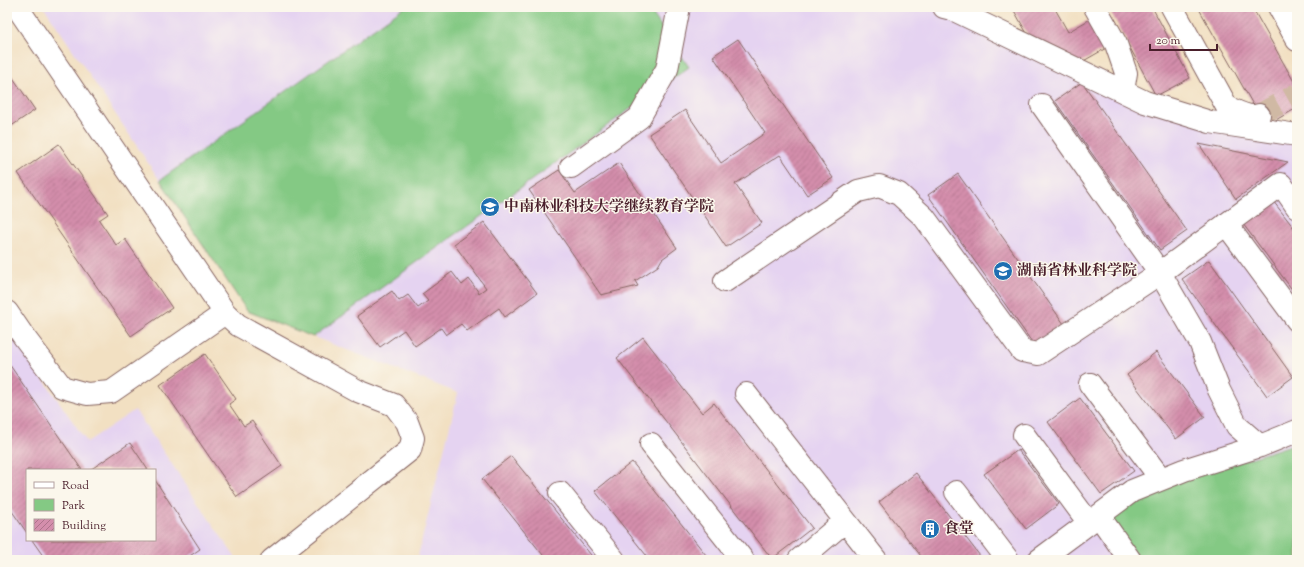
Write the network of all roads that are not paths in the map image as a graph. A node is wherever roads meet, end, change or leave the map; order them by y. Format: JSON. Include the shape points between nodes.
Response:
{"nodes":[{"id":1,"x":17,"y":7,"type":"edge"},
{"id":2,"x":679,"y":7,"type":"edge"},
{"id":3,"x":944,"y":7,"type":"edge"},
{"id":4,"x":1095,"y":7,"type":"edge"},
{"id":5,"x":1172,"y":7,"type":"edge"},
{"id":6,"x":1279,"y":7,"type":"edge"},
{"id":7,"x":1297,"y":40,"type":"edge"},
{"id":8,"x":1123,"y":91,"type":"junction"},
{"id":9,"x":1042,"y":105,"type":"dead end"},
{"id":10,"x":1259,"y":115,"type":"tunnel mouth"},
{"id":11,"x":1227,"y":116,"type":"junction"},
{"id":12,"x":1297,"y":135,"type":"edge"},
{"id":13,"x":571,"y":167,"type":"dead end"},
{"id":14,"x":1297,"y":207,"type":"edge"},
{"id":15,"x":1226,"y":224,"type":"junction"},
{"id":16,"x":1160,"y":273,"type":"junction"},
{"id":17,"x":724,"y":280,"type":"dead end"},
{"id":18,"x":7,"y":312,"type":"edge"},
{"id":19,"x":225,"y":312,"type":"junction"},
{"id":20,"x":1297,"y":320,"type":"edge"},
{"id":21,"x":1090,"y":384,"type":"dead end"},
{"id":22,"x":746,"y":394,"type":"dead end"},
{"id":23,"x":1297,"y":430,"type":"edge"},
{"id":24,"x":1024,"y":436,"type":"dead end"},
{"id":25,"x":651,"y":444,"type":"dead end"},
{"id":26,"x":1260,"y":446,"type":"junction"},
{"id":27,"x":1162,"y":479,"type":"junction"},
{"id":28,"x":956,"y":492,"type":"dead end"},
{"id":29,"x":560,"y":493,"type":"dead end"},
{"id":30,"x":1094,"y":519,"type":"junction"},
{"id":31,"x":845,"y":521,"type":"junction"},
{"id":32,"x":272,"y":560,"type":"edge"},
{"id":33,"x":614,"y":560,"type":"edge"},
{"id":34,"x":743,"y":560,"type":"edge"},
{"id":35,"x":799,"y":560,"type":"edge"},
{"id":36,"x":876,"y":560,"type":"edge"},
{"id":37,"x":1008,"y":560,"type":"edge"},
{"id":38,"x":1039,"y":560,"type":"edge"},
{"id":39,"x":1130,"y":560,"type":"edge"}],
"edges":[{"from":1,"to":19,"type":"street"},
{"from":2,"to":13,"type":"street","via":[[667,69],[638,118]]},
{"from":3,"to":8,"type":"street"},
{"from":4,"to":8,"type":"street","via":[[1116,44],[1126,73]]},
{"from":5,"to":11,"type":"street"},
{"from":6,"to":7,"type":"street"},
{"from":8,"to":11,"type":"street","via":[[1145,102],[1210,122]]},
{"from":9,"to":16,"type":"street"},
{"from":10,"to":11,"type":"street"},
{"from":11,"to":12,"type":"street"},
{"from":14,"to":15,"type":"street","via":[[1281,184]]},
{"from":15,"to":16,"type":"street"},
{"from":15,"to":20,"type":"street"},
{"from":16,"to":17,"type":"street","via":[[1038,354],[1022,351],[924,217],[899,194],[879,186],[858,191]]},
{"from":16,"to":26,"type":"street","via":[[1200,342],[1237,426]]},
{"from":18,"to":19,"type":"street","via":[[62,387],[86,394],[111,392]]},
{"from":19,"to":32,"type":"street","via":[[238,325],[351,387],[394,405],[407,422],[413,438],[410,450]]},
{"from":21,"to":27,"type":"street"},
{"from":22,"to":31,"type":"street"},
{"from":23,"to":26,"type":"street"},
{"from":24,"to":30,"type":"street"},
{"from":25,"to":34,"type":"street"},
{"from":26,"to":27,"type":"street"},
{"from":27,"to":30,"type":"street","via":[[1132,491]]},
{"from":28,"to":37,"type":"street"},
{"from":29,"to":33,"type":"street"},
{"from":30,"to":38,"type":"street"},
{"from":30,"to":39,"type":"street"},
{"from":31,"to":35,"type":"street"},
{"from":31,"to":36,"type":"street"}]}
